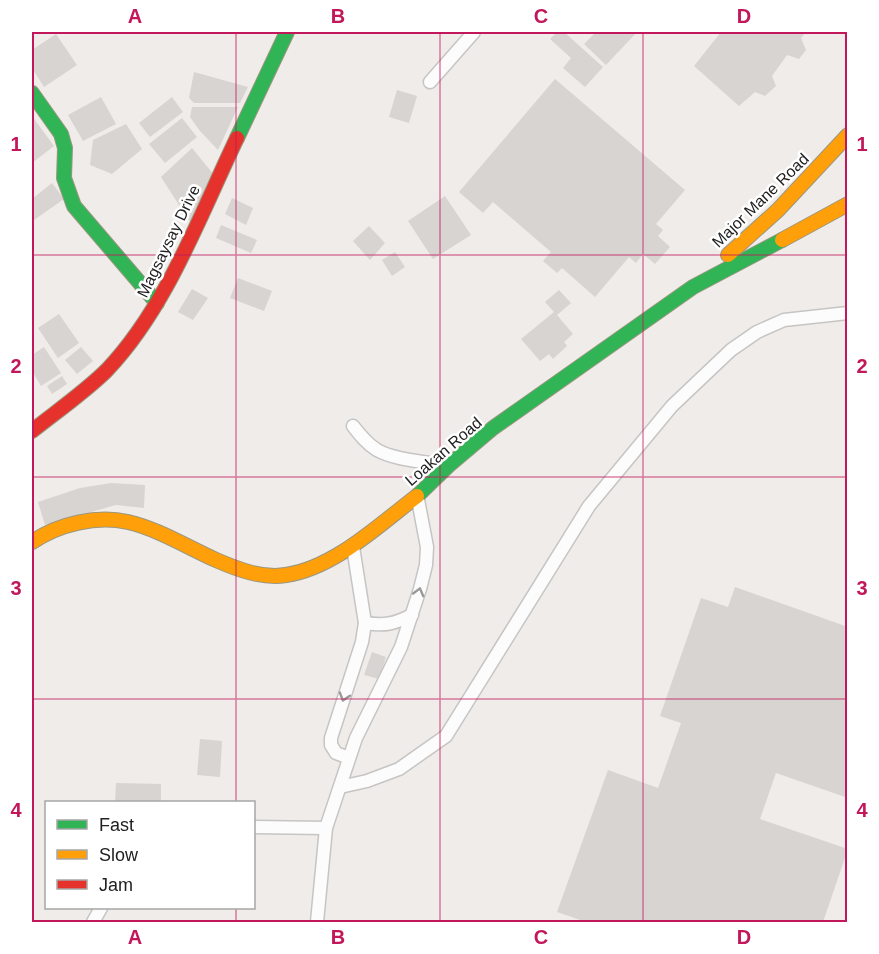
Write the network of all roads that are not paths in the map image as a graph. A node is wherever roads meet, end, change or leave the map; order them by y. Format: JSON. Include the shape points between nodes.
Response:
{"nodes":[{"id":1,"x":287,"y":32,"type":"edge"},
{"id":2,"x":474,"y":32,"type":"edge"},
{"id":3,"x":430,"y":82,"type":"dead end"},
{"id":4,"x":32,"y":93,"type":"edge"},
{"id":5,"x":848,"y":135,"type":"edge"},
{"id":6,"x":848,"y":204,"type":"edge"},
{"id":7,"x":693,"y":287,"type":"junction"},
{"id":8,"x":157,"y":303,"type":"junction"},
{"id":9,"x":848,"y":313,"type":"edge"},
{"id":10,"x":353,"y":426,"type":"dead end"},
{"id":11,"x":32,"y":431,"type":"edge"},
{"id":12,"x":448,"y":466,"type":"junction"},
{"id":13,"x":417,"y":496,"type":"junction"},
{"id":14,"x":32,"y":542,"type":"edge"},
{"id":15,"x":353,"y":545,"type":"junction"},
{"id":16,"x":412,"y":615,"type":"junction"},
{"id":17,"x":364,"y":623,"type":"junction"},
{"id":18,"x":349,"y":758,"type":"junction"},
{"id":19,"x":340,"y":787,"type":"junction"},
{"id":20,"x":255,"y":827,"type":"edge"},
{"id":21,"x":326,"y":828,"type":"junction"},
{"id":22,"x":317,"y":922,"type":"edge"}],
"edges":[{"from":1,"to":8,"type":"main road","name":"Magsaysay Drive"},
{"from":2,"to":3,"type":"lane"},
{"from":4,"to":8,"type":"main road","via":[[61,134],[65,148],[64,178],[74,206]]},
{"from":5,"to":7,"type":"main road","name":"Major Mane Road","via":[[778,210]]},
{"from":6,"to":7,"type":"main road","name":"Loakan Road"},
{"from":7,"to":12,"type":"main road","name":"Loakan Road","via":[[493,428]]},
{"from":8,"to":11,"type":"main road","name":"Magsaysay Drive","via":[[106,371]]},
{"from":9,"to":19,"type":"lane","via":[[784,320],[731,350],[672,406],[589,506],[446,736],[399,769]]},
{"from":10,"to":12,"type":"lane","via":[[377,450]]},
{"from":12,"to":13,"type":"main road","name":"Loakan Road"},
{"from":13,"to":15,"type":"main road","name":"Loakan Road"},
{"from":16,"to":13,"type":"lane","one_way":true,"via":[[426,565]]},
{"from":14,"to":15,"type":"main road","name":"Loakan Road","via":[[80,522],[127,522],[232,567],[283,576],[306,571]]},
{"from":15,"to":17,"type":"lane"},
{"from":16,"to":17,"type":"lane","via":[[390,624]]},
{"from":16,"to":18,"type":"lane"},
{"from":17,"to":18,"type":"lane","one_way":true,"via":[[362,642],[331,738],[332,749]]},
{"from":18,"to":19,"type":"lane"},
{"from":19,"to":21,"type":"lane"},
{"from":20,"to":21,"type":"lane"},
{"from":21,"to":22,"type":"lane"}]}
